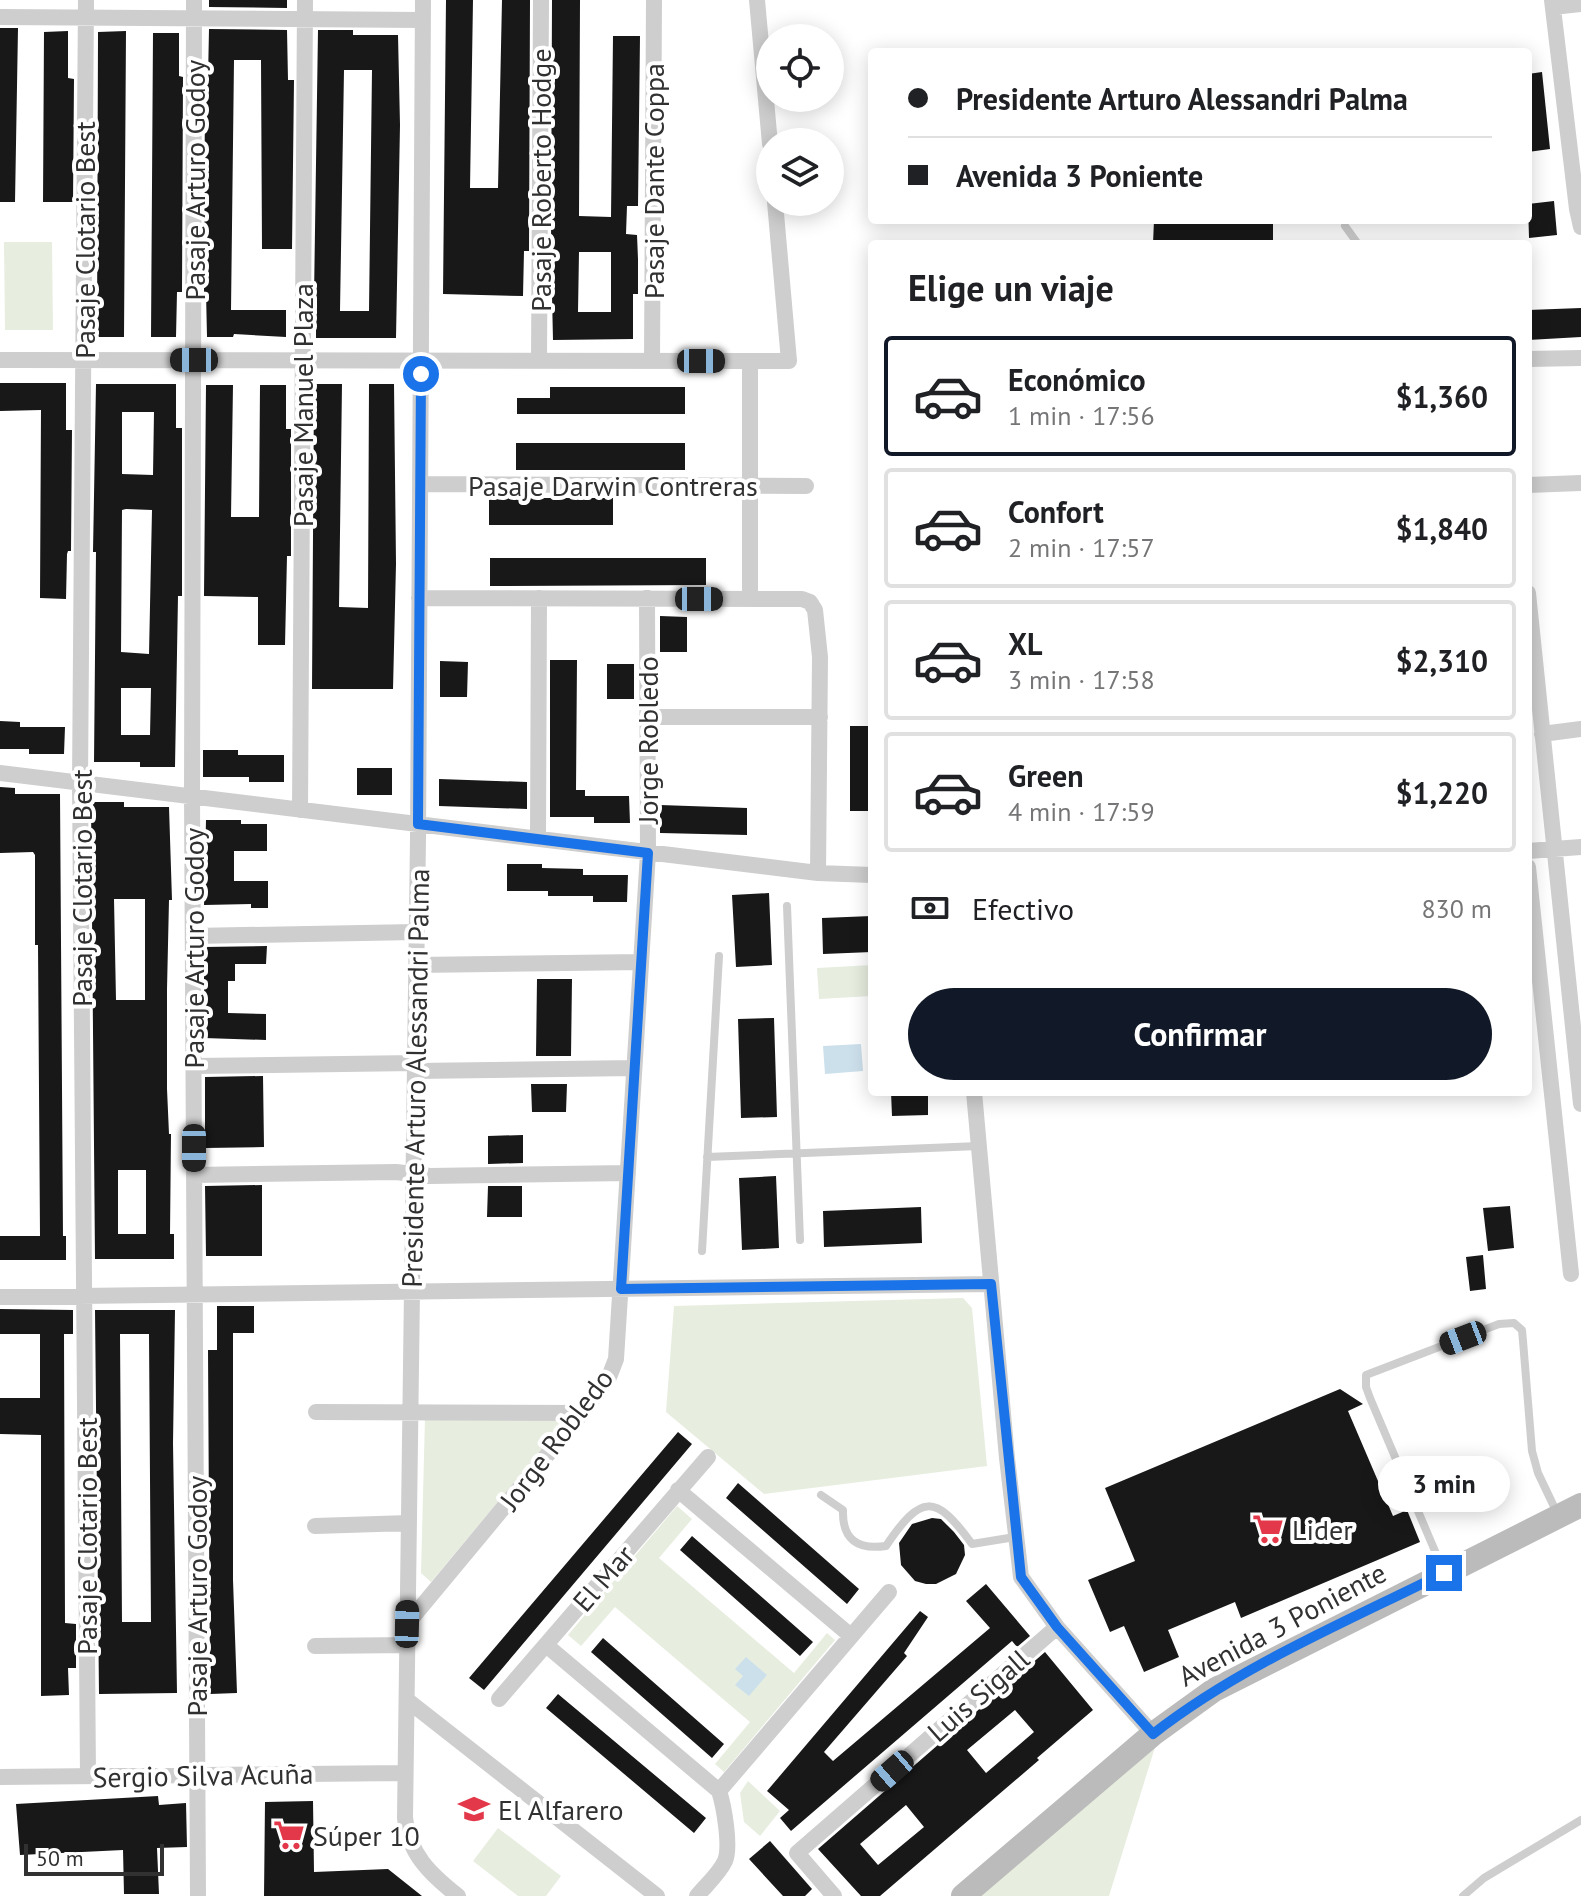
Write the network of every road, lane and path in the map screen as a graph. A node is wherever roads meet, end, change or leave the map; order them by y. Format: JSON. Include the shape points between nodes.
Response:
{"nodes":[{"id":1,"x":86,"y":0,"type":"edge"},
{"id":2,"x":194,"y":0,"type":"edge"},
{"id":3,"x":305,"y":0,"type":"edge"},
{"id":4,"x":423,"y":0,"type":"edge"},
{"id":5,"x":541,"y":0,"type":"edge"},
{"id":6,"x":654,"y":0,"type":"edge"},
{"id":7,"x":757,"y":0,"type":"edge"},
{"id":8,"x":1553,"y":4,"type":"edge"},
{"id":9,"x":1581,"y":4,"type":"edge"},
{"id":10,"x":0,"y":17,"type":"edge"},
{"id":11,"x":86,"y":17,"type":"junction"},
{"id":12,"x":194,"y":18,"type":"junction"},
{"id":13,"x":305,"y":19,"type":"junction"},
{"id":14,"x":423,"y":20,"type":"junction"},
{"id":15,"x":1574,"y":123,"type":"edge"},
{"id":16,"x":769,"y":128,"type":"edge"},
{"id":17,"x":776,"y":216,"type":"edge"},
{"id":18,"x":1345,"y":226,"type":"dead end"},
{"id":19,"x":1581,"y":227,"type":"edge"},
{"id":20,"x":1355,"y":240,"type":"edge"},
{"id":21,"x":1581,"y":358,"type":"edge"},
{"id":22,"x":1532,"y":359,"type":"edge"},
{"id":23,"x":0,"y":360,"type":"edge"},
{"id":24,"x":83,"y":360,"type":"junction"},
{"id":25,"x":194,"y":360,"type":"junction"},
{"id":26,"x":302,"y":360,"type":"junction"},
{"id":27,"x":420,"y":361,"type":"junction"},
{"id":28,"x":539,"y":361,"type":"junction"},
{"id":29,"x":652,"y":361,"type":"junction"},
{"id":30,"x":750,"y":361,"type":"junction"},
{"id":31,"x":1581,"y":483,"type":"edge"},
{"id":32,"x":420,"y":484,"type":"junction"},
{"id":33,"x":1532,"y":485,"type":"edge"},
{"id":34,"x":750,"y":486,"type":"junction"},
{"id":35,"x":806,"y":486,"type":"dead end"},
{"id":36,"x":419,"y":598,"type":"junction"},
{"id":37,"x":539,"y":598,"type":"junction"},
{"id":38,"x":647,"y":598,"type":"junction"},
{"id":39,"x":750,"y":599,"type":"junction"},
{"id":40,"x":1532,"y":633,"type":"edge"},
{"id":41,"x":647,"y":717,"type":"junction"},
{"id":42,"x":820,"y":717,"type":"junction"},
{"id":43,"x":1581,"y":729,"type":"edge"},
{"id":44,"x":1542,"y":734,"type":"junction"},
{"id":45,"x":0,"y":773,"type":"edge"},
{"id":46,"x":80,"y":782,"type":"junction"},
{"id":47,"x":192,"y":796,"type":"junction"},
{"id":48,"x":300,"y":810,"type":"junction"},
{"id":49,"x":418,"y":824,"type":"junction"},
{"id":50,"x":538,"y":839,"type":"junction"},
{"id":51,"x":1581,"y":847,"type":"edge"},
{"id":52,"x":1554,"y":850,"type":"junction"},
{"id":53,"x":1532,"y":851,"type":"edge"},
{"id":54,"x":648,"y":853,"type":"junction"},
{"id":55,"x":818,"y":873,"type":"junction"},
{"id":56,"x":868,"y":875,"type":"edge"},
{"id":57,"x":1532,"y":905,"type":"edge"},
{"id":58,"x":787,"y":906,"type":"dead end"},
{"id":59,"x":416,"y":932,"type":"junction"},
{"id":60,"x":193,"y":936,"type":"junction"},
{"id":61,"x":719,"y":956,"type":"dead end"},
{"id":62,"x":641,"y":962,"type":"junction"},
{"id":63,"x":416,"y":965,"type":"junction"},
{"id":64,"x":1575,"y":968,"type":"edge"},
{"id":65,"x":194,"y":1066,"type":"junction"},
{"id":66,"x":415,"y":1067,"type":"junction"},
{"id":67,"x":634,"y":1068,"type":"junction"},
{"id":68,"x":974,"y":1096,"type":"edge"},
{"id":69,"x":1581,"y":1104,"type":"edge"},
{"id":70,"x":979,"y":1146,"type":"junction"},
{"id":71,"x":796,"y":1153,"type":"junction"},
{"id":72,"x":707,"y":1157,"type":"junction"},
{"id":73,"x":628,"y":1173,"type":"junction"},
{"id":74,"x":413,"y":1174,"type":"junction"},
{"id":75,"x":194,"y":1175,"type":"junction"},
{"id":76,"x":800,"y":1240,"type":"dead end"},
{"id":77,"x":702,"y":1251,"type":"dead end"},
{"id":78,"x":1571,"y":1274,"type":"dead end"},
{"id":79,"x":991,"y":1284,"type":"junction"},
{"id":80,"x":621,"y":1289,"type":"junction"},
{"id":81,"x":412,"y":1291,"type":"junction"},
{"id":82,"x":195,"y":1295,"type":"junction"},
{"id":83,"x":84,"y":1296,"type":"junction"},
{"id":84,"x":0,"y":1297,"type":"edge"},
{"id":85,"x":410,"y":1411,"type":"junction"},
{"id":86,"x":316,"y":1412,"type":"dead end"},
{"id":87,"x":582,"y":1413,"type":"junction"},
{"id":88,"x":708,"y":1457,"type":"dead end"},
{"id":89,"x":678,"y":1490,"type":"junction"},
{"id":90,"x":821,"y":1495,"type":"dead end"},
{"id":91,"x":1573,"y":1511,"type":"edge"},
{"id":92,"x":409,"y":1523,"type":"junction"},
{"id":93,"x":315,"y":1526,"type":"dead end"},
{"id":94,"x":1015,"y":1537,"type":"junction"},
{"id":95,"x":1444,"y":1573,"type":"junction"},
{"id":96,"x":889,"y":1592,"type":"dead end"},
{"id":97,"x":407,"y":1624,"type":"junction"},
{"id":98,"x":1057,"y":1627,"type":"junction"},
{"id":99,"x":851,"y":1636,"type":"junction"},
{"id":100,"x":407,"y":1645,"type":"junction"},
{"id":101,"x":546,"y":1645,"type":"junction"},
{"id":102,"x":315,"y":1646,"type":"dead end"},
{"id":103,"x":499,"y":1699,"type":"dead end"},
{"id":104,"x":407,"y":1700,"type":"junction"},
{"id":105,"x":1153,"y":1734,"type":"junction"},
{"id":106,"x":405,"y":1773,"type":"junction"},
{"id":107,"x":197,"y":1775,"type":"junction"},
{"id":108,"x":88,"y":1776,"type":"junction"},
{"id":109,"x":0,"y":1777,"type":"edge"},
{"id":110,"x":719,"y":1791,"type":"junction"},
{"id":111,"x":1581,"y":1820,"type":"edge"},
{"id":112,"x":198,"y":1896,"type":"edge"},
{"id":113,"x":458,"y":1896,"type":"edge"},
{"id":114,"x":657,"y":1896,"type":"edge"},
{"id":115,"x":697,"y":1896,"type":"edge"},
{"id":116,"x":834,"y":1896,"type":"edge"},
{"id":117,"x":963,"y":1896,"type":"edge"},
{"id":118,"x":1463,"y":1896,"type":"edge"}],
"edges":[{"from":1,"to":11,"type":"street","name":"Pasaje Clotario Best"},
{"from":2,"to":12,"type":"street","name":"Pasaje Arturo Godoy"},
{"from":3,"to":13,"type":"street","name":"Pasaje Manuel Plaza"},
{"from":4,"to":14,"type":"street","name":"Presidente Arturo Alessandri Palma"},
{"from":5,"to":28,"type":"street","name":"Pasaje Roberto Hodge"},
{"from":6,"to":29,"type":"street","name":"Pasaje Dante Coppa"},
{"from":7,"to":16,"type":"street"},
{"from":8,"to":9,"type":"street"},
{"from":8,"to":15,"type":"street"},
{"from":10,"to":11,"type":"street"},
{"from":11,"to":12,"type":"street"},
{"from":11,"to":24,"type":"street","name":"Pasaje Clotario Best"},
{"from":12,"to":13,"type":"street"},
{"from":12,"to":25,"type":"street","name":"Pasaje Arturo Godoy"},
{"from":13,"to":14,"type":"street"},
{"from":13,"to":26,"type":"street","name":"Pasaje Manuel Plaza"},
{"from":14,"to":27,"type":"street","name":"Presidente Arturo Alessandri Palma"},
{"from":15,"to":19,"type":"street"},
{"from":17,"to":30,"type":"street","via":[[789,361]]},
{"from":18,"to":20,"type":"lane"},
{"from":21,"to":22,"type":"street"},
{"from":23,"to":24,"type":"street"},
{"from":24,"to":25,"type":"street"},
{"from":24,"to":46,"type":"street","name":"Pasaje Clotario Best"},
{"from":25,"to":26,"type":"street"},
{"from":25,"to":47,"type":"street","name":"Pasaje Arturo Godoy"},
{"from":26,"to":27,"type":"street"},
{"from":26,"to":48,"type":"street","name":"Pasaje Manuel Plaza"},
{"from":27,"to":28,"type":"street"},
{"from":27,"to":32,"type":"street","name":"Presidente Arturo Alessandri Palma"},
{"from":28,"to":29,"type":"street"},
{"from":29,"to":30,"type":"street"},
{"from":30,"to":34,"type":"street"},
{"from":31,"to":33,"type":"street"},
{"from":32,"to":34,"type":"street","name":"Pasaje Darwin Contreras"},
{"from":32,"to":36,"type":"street","name":"Presidente Arturo Alessandri Palma"},
{"from":34,"to":35,"type":"street","name":"Pasaje Darwin Contreras"},
{"from":34,"to":39,"type":"street"},
{"from":36,"to":37,"type":"street"},
{"from":36,"to":49,"type":"street","name":"Presidente Arturo Alessandri Palma"},
{"from":37,"to":38,"type":"street"},
{"from":37,"to":50,"type":"street"},
{"from":38,"to":39,"type":"street"},
{"from":38,"to":41,"type":"street","name":"Jorge Robledo"},
{"from":39,"to":42,"type":"street","via":[[802,599],[815,610]]},
{"from":40,"to":44,"type":"street"},
{"from":41,"to":42,"type":"street"},
{"from":41,"to":54,"type":"street","name":"Jorge Robledo"},
{"from":42,"to":55,"type":"street"},
{"from":43,"to":44,"type":"street"},
{"from":44,"to":52,"type":"street"},
{"from":45,"to":46,"type":"street"},
{"from":46,"to":47,"type":"street"},
{"from":46,"to":83,"type":"street","name":"Pasaje Clotario Best"},
{"from":47,"to":48,"type":"street"},
{"from":47,"to":60,"type":"street","name":"Pasaje Arturo Godoy"},
{"from":48,"to":49,"type":"street"},
{"from":49,"to":50,"type":"street"},
{"from":49,"to":59,"type":"street","name":"Presidente Arturo Alessandri Palma"},
{"from":50,"to":54,"type":"street"},
{"from":51,"to":52,"type":"street"},
{"from":52,"to":53,"type":"street"},
{"from":52,"to":64,"type":"street"},
{"from":54,"to":55,"type":"street"},
{"from":54,"to":62,"type":"street","name":"Jorge Robledo"},
{"from":55,"to":56,"type":"street"},
{"from":57,"to":78,"type":"street"},
{"from":58,"to":71,"type":"lane"},
{"from":59,"to":60,"type":"street"},
{"from":59,"to":63,"type":"street","name":"Presidente Arturo Alessandri Palma"},
{"from":60,"to":65,"type":"street","name":"Pasaje Arturo Godoy"},
{"from":61,"to":72,"type":"lane"},
{"from":62,"to":63,"type":"street"},
{"from":62,"to":67,"type":"street","name":"Jorge Robledo"},
{"from":63,"to":66,"type":"street","name":"Presidente Arturo Alessandri Palma"},
{"from":64,"to":69,"type":"street"},
{"from":65,"to":66,"type":"street"},
{"from":65,"to":75,"type":"street","name":"Pasaje Arturo Godoy"},
{"from":66,"to":67,"type":"street"},
{"from":66,"to":74,"type":"street","name":"Presidente Arturo Alessandri Palma"},
{"from":67,"to":73,"type":"street","name":"Jorge Robledo"},
{"from":68,"to":70,"type":"street"},
{"from":70,"to":71,"type":"lane"},
{"from":70,"to":79,"type":"street"},
{"from":71,"to":72,"type":"lane"},
{"from":71,"to":76,"type":"lane"},
{"from":72,"to":77,"type":"lane"},
{"from":73,"to":74,"type":"street"},
{"from":73,"to":80,"type":"street","name":"Jorge Robledo"},
{"from":74,"to":75,"type":"street"},
{"from":74,"to":81,"type":"street","name":"Presidente Arturo Alessandri Palma"},
{"from":75,"to":82,"type":"street","name":"Pasaje Arturo Godoy"},
{"from":79,"to":80,"type":"street"},
{"from":79,"to":94,"type":"street"},
{"from":80,"to":81,"type":"street"},
{"from":80,"to":87,"type":"street","name":"Jorge Robledo","via":[[614,1367]]},
{"from":81,"to":82,"type":"street"},
{"from":81,"to":85,"type":"street","name":"Presidente Arturo Alessandri Palma"},
{"from":82,"to":83,"type":"street"},
{"from":82,"to":107,"type":"street","name":"Pasaje Arturo Godoy"},
{"from":83,"to":84,"type":"street"},
{"from":83,"to":108,"type":"street","name":"Pasaje Clotario Best"},
{"from":85,"to":86,"type":"street"},
{"from":85,"to":87,"type":"street"},
{"from":85,"to":92,"type":"street","name":"Presidente Arturo Alessandri Palma"},
{"from":87,"to":97,"type":"street","name":"Jorge Robledo"},
{"from":88,"to":89,"type":"street","name":"El Mar"},
{"from":89,"to":99,"type":"street"},
{"from":89,"to":101,"type":"street","name":"El Mar"},
{"from":90,"to":94,"type":"lane","via":[[843,1510],[843,1525],[852,1540],[867,1549],[886,1546],[915,1508],[936,1506],[952,1517],[972,1544]]},
{"from":91,"to":95,"type":"main road","name":"Avenida 3 Poniente"},
{"from":91,"to":95,"type":"lane","via":[[1538,1473],[1522,1330],[1514,1323],[1499,1324],[1366,1375],[1370,1398]]},
{"from":92,"to":93,"type":"street"},
{"from":92,"to":97,"type":"street","name":"Presidente Arturo Alessandri Palma"},
{"from":94,"to":98,"type":"street","via":[[1024,1585]]},
{"from":95,"to":105,"type":"main road","name":"Avenida 3 Poniente","via":[[1238,1677]]},
{"from":96,"to":99,"type":"street"},
{"from":97,"to":100,"type":"street","name":"Presidente Arturo Alessandri Palma"},
{"from":98,"to":105,"type":"street"},
{"from":98,"to":116,"type":"street","name":"Luis Sigall","via":[[797,1853]]},
{"from":99,"to":110,"type":"street"},
{"from":100,"to":102,"type":"street"},
{"from":100,"to":104,"type":"street","name":"Presidente Arturo Alessandri Palma"},
{"from":101,"to":103,"type":"street","name":"El Mar"},
{"from":101,"to":110,"type":"street"},
{"from":104,"to":106,"type":"street","name":"Presidente Arturo Alessandri Palma"},
{"from":104,"to":114,"type":"street"},
{"from":105,"to":117,"type":"main road","name":"Avenida 3 Poniente"},
{"from":106,"to":107,"type":"street","name":"Sergio Silva Acuña"},
{"from":106,"to":113,"type":"street","name":"Presidente Arturo Alessandri Palma","via":[[405,1818],[412,1847],[424,1867]]},
{"from":107,"to":108,"type":"street","name":"Sergio Silva Acuña"},
{"from":107,"to":112,"type":"street","name":"Pasaje Arturo Godoy"},
{"from":108,"to":109,"type":"street","name":"Sergio Silva Acuña"},
{"from":110,"to":115,"type":"street","via":[[727,1856]]},
{"from":111,"to":118,"type":"lane"}]}
